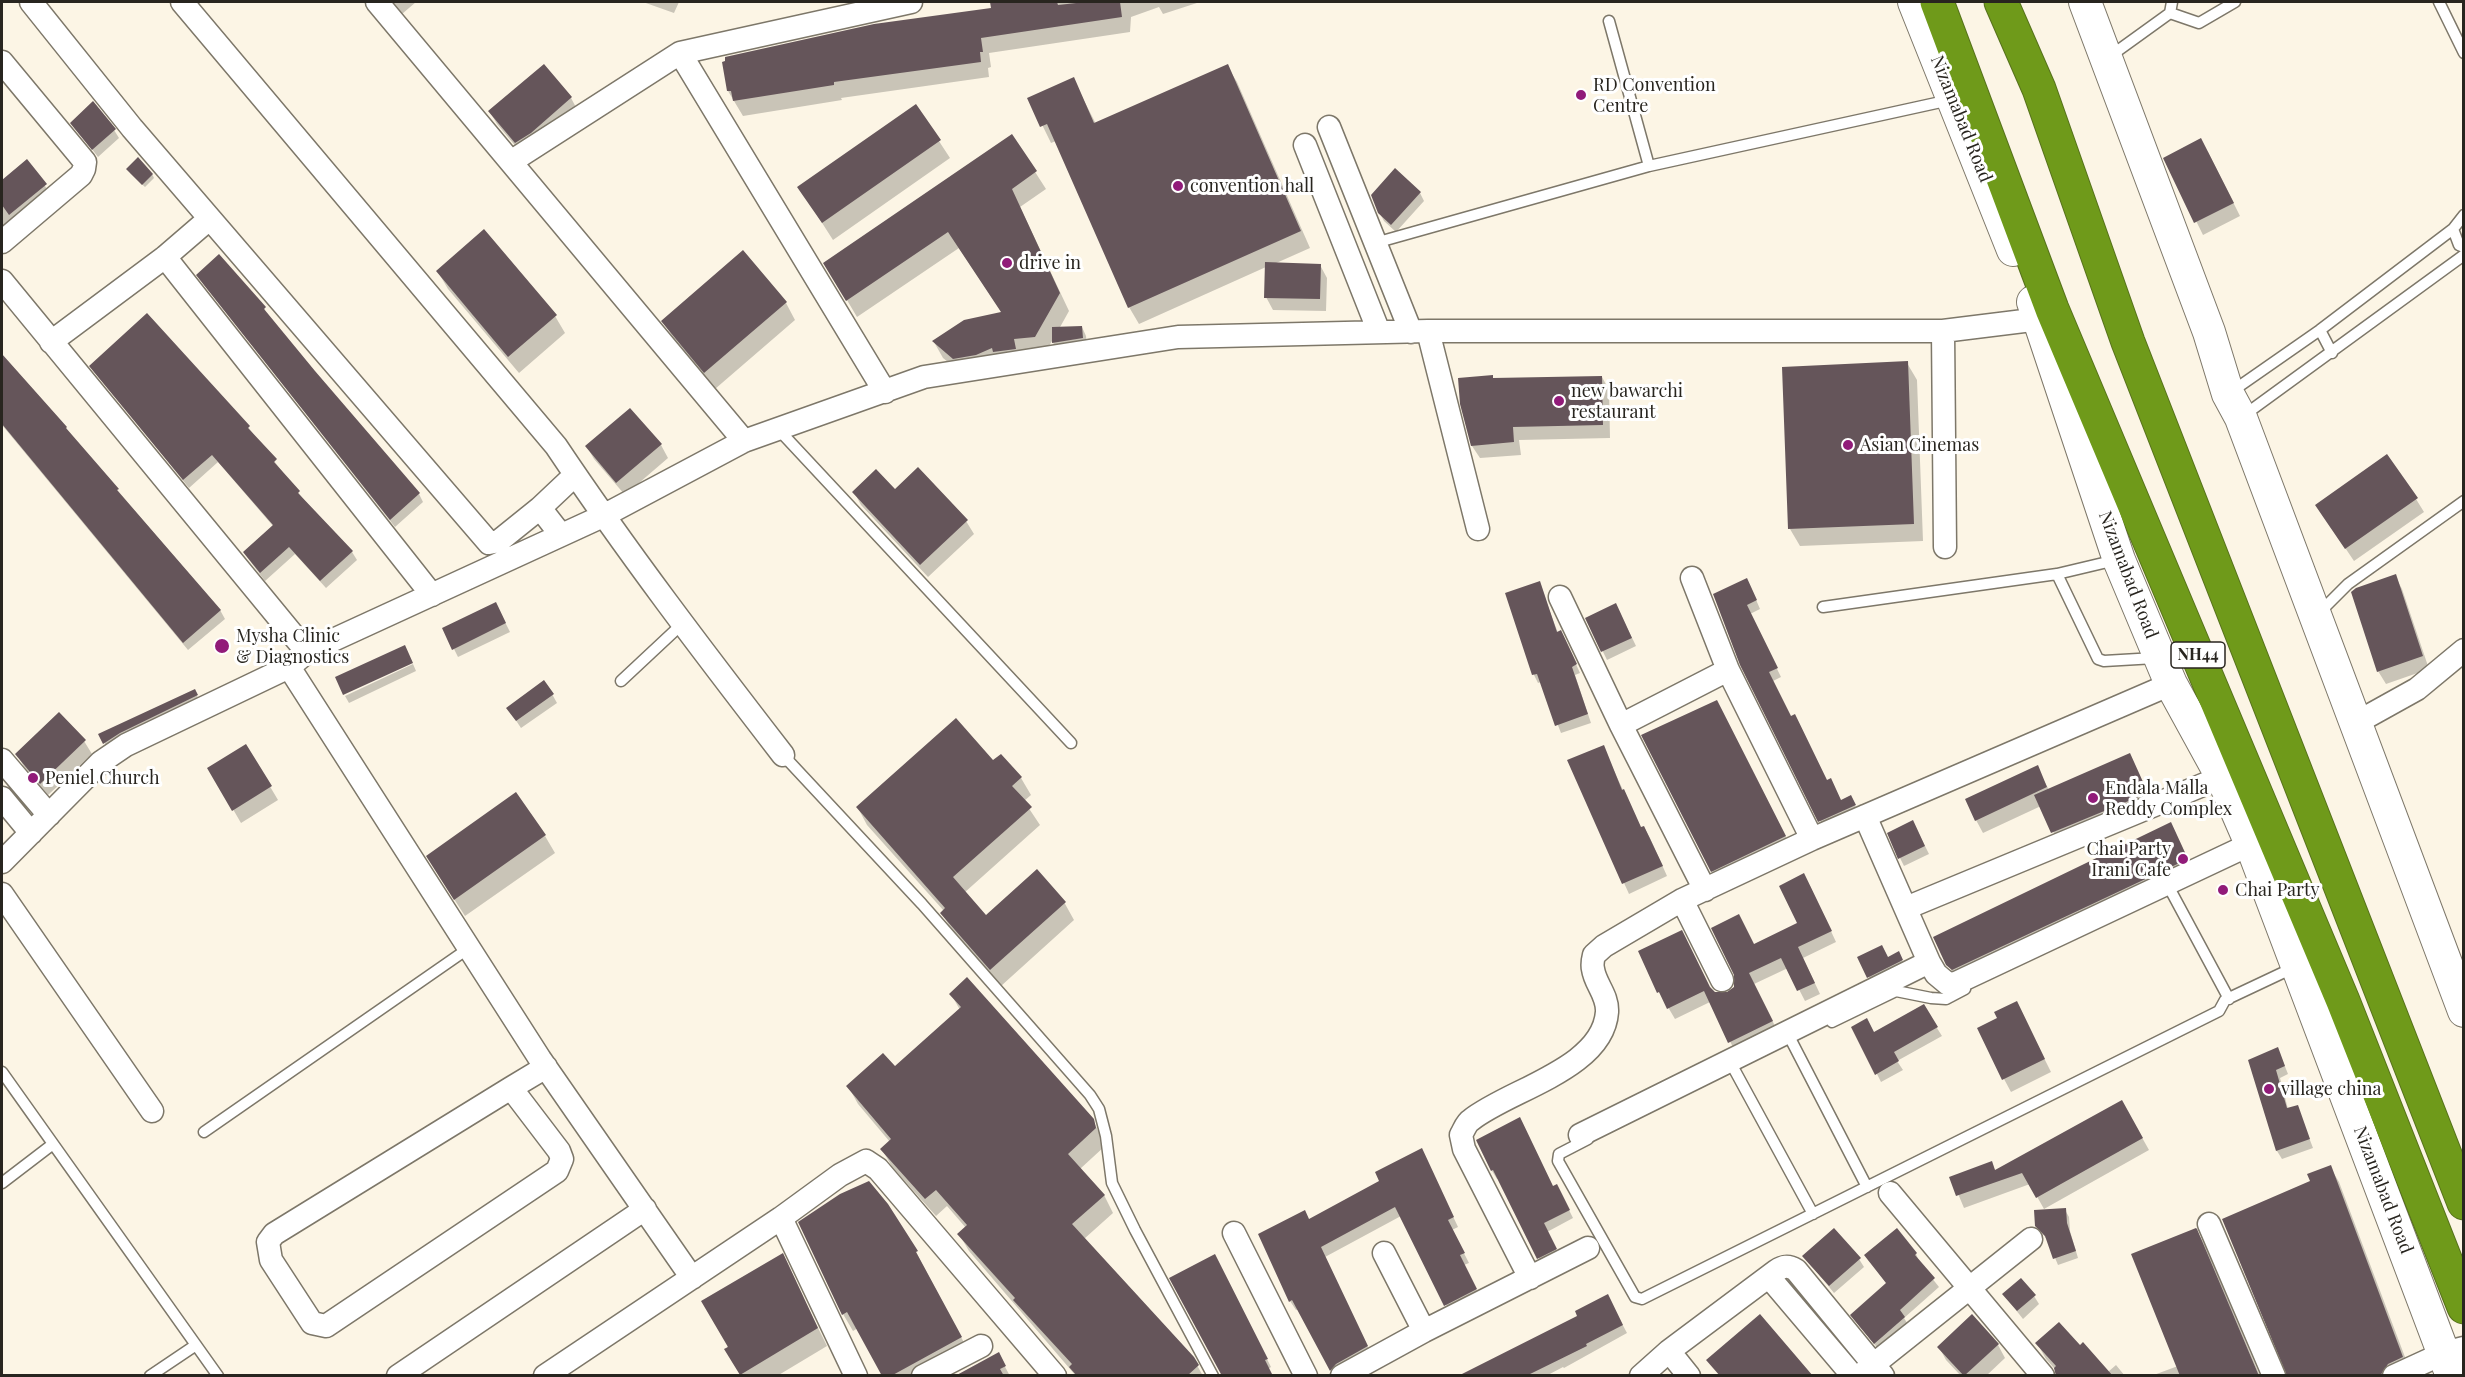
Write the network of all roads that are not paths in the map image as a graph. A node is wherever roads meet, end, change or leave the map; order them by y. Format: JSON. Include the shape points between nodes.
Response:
{"nodes":[{"id":1,"x":31,"y":2,"type":"edge"},
{"id":2,"x":182,"y":2,"type":"edge"},
{"id":3,"x":377,"y":2,"type":"edge"},
{"id":4,"x":911,"y":2,"type":"edge"},
{"id":5,"x":1914,"y":2,"type":"edge"},
{"id":6,"x":1938,"y":2,"type":"edge"},
{"id":7,"x":2001,"y":2,"type":"edge"},
{"id":8,"x":2085,"y":2,"type":"edge"},
{"id":9,"x":2235,"y":2,"type":"edge"},
{"id":10,"x":2439,"y":2,"type":"edge"},
{"id":11,"x":2171,"y":7,"type":"edge"},
{"id":12,"x":1609,"y":21,"type":"dead end"},
{"id":13,"x":680,"y":53,"type":"junction"},
{"id":14,"x":2463,"y":53,"type":"edge"},
{"id":15,"x":2107,"y":58,"type":"junction"},
{"id":16,"x":2,"y":62,"type":"edge"},
{"id":17,"x":1954,"y":99,"type":"junction"},
{"id":18,"x":1329,"y":127,"type":"dead end"},
{"id":19,"x":1305,"y":145,"type":"dead end"},
{"id":20,"x":512,"y":161,"type":"junction"},
{"id":21,"x":1649,"y":166,"type":"junction"},
{"id":22,"x":2463,"y":215,"type":"edge"},
{"id":23,"x":201,"y":226,"type":"dead end"},
{"id":24,"x":2453,"y":229,"type":"junction"},
{"id":25,"x":2,"y":242,"type":"edge"},
{"id":26,"x":1375,"y":243,"type":"junction"},
{"id":27,"x":2463,"y":247,"type":"edge"},
{"id":28,"x":2463,"y":255,"type":"edge"},
{"id":29,"x":165,"y":257,"type":"junction"},
{"id":30,"x":2,"y":280,"type":"edge"},
{"id":31,"x":2049,"y":320,"type":"junction"},
{"id":32,"x":2320,"y":330,"type":"junction"},
{"id":33,"x":1420,"y":331,"type":"junction"},
{"id":34,"x":1943,"y":331,"type":"junction"},
{"id":35,"x":1379,"y":332,"type":"junction"},
{"id":36,"x":51,"y":342,"type":"junction"},
{"id":37,"x":2332,"y":352,"type":"junction"},
{"id":38,"x":885,"y":392,"type":"junction"},
{"id":39,"x":2234,"y":406,"type":"junction"},
{"id":40,"x":778,"y":429,"type":"junction"},
{"id":41,"x":744,"y":441,"type":"junction"},
{"id":42,"x":575,"y":475,"type":"junction"},
{"id":43,"x":2463,"y":501,"type":"edge"},
{"id":44,"x":540,"y":508,"type":"junction"},
{"id":45,"x":603,"y":516,"type":"junction"},
{"id":46,"x":1478,"y":529,"type":"dead end"},
{"id":47,"x":561,"y":535,"type":"junction"},
{"id":48,"x":1945,"y":547,"type":"dead end"},
{"id":49,"x":2119,"y":560,"type":"junction"},
{"id":50,"x":2057,"y":574,"type":"junction"},
{"id":51,"x":1692,"y":578,"type":"dead end"},
{"id":52,"x":432,"y":595,"type":"junction"},
{"id":53,"x":1560,"y":597,"type":"dead end"},
{"id":54,"x":1823,"y":607,"type":"dead end"},
{"id":55,"x":2315,"y":618,"type":"junction"},
{"id":56,"x":682,"y":624,"type":"junction"},
{"id":57,"x":2463,"y":650,"type":"edge"},
{"id":58,"x":307,"y":652,"type":"junction"},
{"id":59,"x":289,"y":667,"type":"junction"},
{"id":60,"x":1728,"y":670,"type":"junction"},
{"id":61,"x":2165,"y":671,"type":"junction"},
{"id":62,"x":621,"y":681,"type":"dead end"},
{"id":63,"x":2354,"y":724,"type":"junction"},
{"id":64,"x":1621,"y":725,"type":"junction"},
{"id":65,"x":1071,"y":743,"type":"dead end"},
{"id":66,"x":783,"y":755,"type":"joint"},
{"id":67,"x":2,"y":760,"type":"edge"},
{"id":68,"x":2222,"y":777,"type":"junction"},
{"id":69,"x":2,"y":798,"type":"edge"},
{"id":70,"x":49,"y":815,"type":"junction"},
{"id":71,"x":1865,"y":816,"type":"junction"},
{"id":72,"x":31,"y":833,"type":"junction"},
{"id":73,"x":1812,"y":839,"type":"junction"},
{"id":74,"x":2253,"y":849,"type":"junction"},
{"id":75,"x":2,"y":862,"type":"edge"},
{"id":76,"x":1705,"y":890,"type":"junction"},
{"id":77,"x":2172,"y":893,"type":"junction"},
{"id":78,"x":2,"y":894,"type":"edge"},
{"id":79,"x":1682,"y":900,"type":"junction"},
{"id":80,"x":1906,"y":908,"type":"junction"},
{"id":81,"x":469,"y":948,"type":"junction"},
{"id":82,"x":1929,"y":962,"type":"junction"},
{"id":83,"x":2298,"y":966,"type":"junction"},
{"id":84,"x":1722,"y":980,"type":"dead end"},
{"id":85,"x":2229,"y":999,"type":"junction"},
{"id":86,"x":2463,"y":1011,"type":"edge"},
{"id":87,"x":1792,"y":1042,"type":"junction"},
{"id":88,"x":546,"y":1067,"type":"junction"},
{"id":89,"x":1734,"y":1069,"type":"junction"},
{"id":90,"x":2,"y":1072,"type":"edge"},
{"id":91,"x":511,"y":1088,"type":"junction"},
{"id":92,"x":152,"y":1111,"type":"dead end"},
{"id":93,"x":204,"y":1132,"type":"dead end"},
{"id":94,"x":1580,"y":1135,"type":"dead end"},
{"id":95,"x":53,"y":1144,"type":"junction"},
{"id":96,"x":2,"y":1183,"type":"edge"},
{"id":97,"x":1868,"y":1187,"type":"junction"},
{"id":98,"x":1890,"y":1193,"type":"dead end"},
{"id":99,"x":2463,"y":1203,"type":"edge"},
{"id":100,"x":645,"y":1209,"type":"junction"},
{"id":101,"x":1813,"y":1214,"type":"junction"},
{"id":102,"x":781,"y":1218,"type":"junction"},
{"id":103,"x":2209,"y":1224,"type":"dead end"},
{"id":104,"x":1234,"y":1233,"type":"dead end"},
{"id":105,"x":2031,"y":1239,"type":"dead end"},
{"id":106,"x":1588,"y":1248,"type":"dead end"},
{"id":107,"x":1384,"y":1253,"type":"dead end"},
{"id":108,"x":1770,"y":1277,"type":"junction"},
{"id":109,"x":692,"y":1278,"type":"junction"},
{"id":110,"x":1530,"y":1278,"type":"junction"},
{"id":111,"x":1968,"y":1287,"type":"junction"},
{"id":112,"x":2463,"y":1307,"type":"edge"},
{"id":113,"x":1424,"y":1331,"type":"junction"},
{"id":114,"x":196,"y":1345,"type":"junction"},
{"id":115,"x":981,"y":1346,"type":"dead end"},
{"id":116,"x":1669,"y":1351,"type":"junction"},
{"id":117,"x":2453,"y":1359,"type":"edge"},
{"id":118,"x":1872,"y":1371,"type":"edge"},
{"id":119,"x":150,"y":1376,"type":"edge"},
{"id":120,"x":218,"y":1376,"type":"edge"},
{"id":121,"x":398,"y":1376,"type":"edge"},
{"id":122,"x":545,"y":1376,"type":"edge"},
{"id":123,"x":856,"y":1376,"type":"edge"},
{"id":124,"x":923,"y":1376,"type":"edge"},
{"id":125,"x":1055,"y":1376,"type":"edge"},
{"id":126,"x":1213,"y":1376,"type":"edge"},
{"id":127,"x":1306,"y":1376,"type":"edge"},
{"id":128,"x":1342,"y":1376,"type":"edge"},
{"id":129,"x":1641,"y":1376,"type":"edge"},
{"id":130,"x":1689,"y":1376,"type":"edge"},
{"id":131,"x":1853,"y":1376,"type":"edge"},
{"id":132,"x":2043,"y":1376,"type":"edge"},
{"id":133,"x":2274,"y":1376,"type":"edge"},
{"id":134,"x":2394,"y":1376,"type":"edge"}],
"edges":[{"from":1,"to":44,"type":"street","via":[[132,128],[489,543],[499,542]]},
{"from":2,"to":42,"type":"street","via":[[517,398]]},
{"from":3,"to":20,"type":"street"},
{"from":4,"to":13,"type":"street"},
{"from":5,"to":17,"type":"main road","name":"Nizamabad Road"},
{"from":6,"to":31,"type":"highway","name":"Nizamabad Road","number":"NH44"},
{"from":7,"to":99,"type":"highway","number":"NH44","via":[[2039,89],[2128,342]]},
{"from":8,"to":15,"type":"main road"},
{"from":9,"to":11,"type":"lane","via":[[2199,23]]},
{"from":10,"to":14,"type":"lane"},
{"from":11,"to":15,"type":"lane"},
{"from":12,"to":21,"type":"lane"},
{"from":13,"to":20,"type":"street"},
{"from":13,"to":38,"type":"street"},
{"from":15,"to":39,"type":"main road"},
{"from":16,"to":25,"type":"street","via":[[85,162],[81,175]]},
{"from":17,"to":21,"type":"lane"},
{"from":17,"to":31,"type":"main road","name":"Nizamabad Road"},
{"from":18,"to":26,"type":"street"},
{"from":19,"to":35,"type":"street"},
{"from":20,"to":41,"type":"street"},
{"from":21,"to":26,"type":"lane"},
{"from":22,"to":24,"type":"lane"},
{"from":23,"to":29,"type":"street"},
{"from":24,"to":27,"type":"lane"},
{"from":24,"to":32,"type":"lane"},
{"from":26,"to":33,"type":"street"},
{"from":28,"to":37,"type":"lane"},
{"from":29,"to":36,"type":"street"},
{"from":29,"to":52,"type":"street"},
{"from":30,"to":36,"type":"street"},
{"from":31,"to":34,"type":"street"},
{"from":31,"to":49,"type":"main road","name":"Nizamabad Road"},
{"from":31,"to":112,"type":"highway","name":"Nizamabad Road","number":"NH44","via":[[2343,1001]]},
{"from":32,"to":37,"type":"lane"},
{"from":32,"to":39,"type":"lane"},
{"from":33,"to":34,"type":"street"},
{"from":33,"to":35,"type":"street"},
{"from":33,"to":46,"type":"street"},
{"from":34,"to":48,"type":"street"},
{"from":35,"to":38,"type":"street","via":[[1178,337],[924,377]]},
{"from":36,"to":58,"type":"street"},
{"from":37,"to":39,"type":"lane"},
{"from":38,"to":40,"type":"street"},
{"from":39,"to":55,"type":"main road"},
{"from":40,"to":41,"type":"street"},
{"from":40,"to":65,"type":"lane"},
{"from":41,"to":45,"type":"street"},
{"from":42,"to":44,"type":"street"},
{"from":42,"to":45,"type":"street"},
{"from":43,"to":55,"type":"lane","via":[[2348,584]]},
{"from":44,"to":47,"type":"street"},
{"from":45,"to":47,"type":"street"},
{"from":45,"to":56,"type":"street"},
{"from":47,"to":52,"type":"street"},
{"from":49,"to":50,"type":"lane"},
{"from":49,"to":61,"type":"main road","name":"Nizamabad Road"},
{"from":50,"to":54,"type":"lane"},
{"from":50,"to":61,"type":"lane","via":[[2098,659]]},
{"from":51,"to":60,"type":"street"},
{"from":52,"to":58,"type":"street"},
{"from":53,"to":64,"type":"street"},
{"from":55,"to":63,"type":"main road"},
{"from":56,"to":62,"type":"lane"},
{"from":56,"to":66,"type":"street"},
{"from":57,"to":63,"type":"street","via":[[2417,689]]},
{"from":58,"to":59,"type":"street"},
{"from":59,"to":70,"type":"street","via":[[126,745],[101,762]]},
{"from":59,"to":81,"type":"street"},
{"from":60,"to":64,"type":"street"},
{"from":60,"to":73,"type":"street"},
{"from":61,"to":68,"type":"main road","name":"Nizamabad Road"},
{"from":61,"to":71,"type":"street"},
{"from":63,"to":86,"type":"main road"},
{"from":64,"to":76,"type":"street"},
{"from":66,"to":126,"type":"lane","via":[[922,904],[1090,1095],[1099,1109],[1106,1136],[1112,1183]]},
{"from":67,"to":70,"type":"street"},
{"from":68,"to":74,"type":"main road","name":"Nizamabad Road"},
{"from":68,"to":80,"type":"street"},
{"from":69,"to":72,"type":"street"},
{"from":70,"to":72,"type":"street"},
{"from":71,"to":73,"type":"street"},
{"from":71,"to":80,"type":"street"},
{"from":72,"to":75,"type":"street"},
{"from":73,"to":76,"type":"street"},
{"from":74,"to":77,"type":"lane"},
{"from":74,"to":82,"type":"street","via":[[1956,983],[1943,981]]},
{"from":74,"to":83,"type":"main road","name":"Nizamabad Road"},
{"from":76,"to":79,"type":"street"},
{"from":77,"to":85,"type":"lane"},
{"from":77,"to":87,"type":"lane","via":[[1946,999],[1896,990]]},
{"from":78,"to":92,"type":"street"},
{"from":79,"to":84,"type":"street"},
{"from":79,"to":110,"type":"street","via":[[1594,955],[1593,970],[1605,994],[1607,1012],[1601,1035],[1589,1049],[1548,1078],[1469,1120],[1461,1135],[1464,1149]]},
{"from":80,"to":82,"type":"street"},
{"from":81,"to":88,"type":"street"},
{"from":81,"to":93,"type":"lane"},
{"from":82,"to":94,"type":"street"},
{"from":83,"to":85,"type":"lane"},
{"from":83,"to":117,"type":"main road","name":"Nizamabad Road"},
{"from":85,"to":97,"type":"lane","via":[[2219,1011]]},
{"from":87,"to":89,"type":"lane"},
{"from":87,"to":97,"type":"lane"},
{"from":88,"to":91,"type":"street"},
{"from":88,"to":100,"type":"street"},
{"from":89,"to":101,"type":"lane"},
{"from":89,"to":101,"type":"lane","via":[[1559,1154],[1558,1161],[1639,1299]]},
{"from":90,"to":95,"type":"lane"},
{"from":91,"to":91,"type":"street","via":[[267,1242],[270,1260],[312,1323],[326,1326],[557,1171],[562,1159],[559,1151]]},
{"from":95,"to":96,"type":"lane"},
{"from":95,"to":114,"type":"lane"},
{"from":97,"to":101,"type":"lane"},
{"from":98,"to":111,"type":"street"},
{"from":100,"to":109,"type":"street"},
{"from":100,"to":121,"type":"street"},
{"from":102,"to":109,"type":"street"},
{"from":102,"to":123,"type":"street"},
{"from":102,"to":125,"type":"street","via":[[866,1161],[878,1169]]},
{"from":103,"to":133,"type":"street"},
{"from":104,"to":127,"type":"street"},
{"from":105,"to":111,"type":"street"},
{"from":106,"to":110,"type":"street"},
{"from":107,"to":113,"type":"street"},
{"from":108,"to":116,"type":"street"},
{"from":108,"to":118,"type":"street","via":[[1782,1267],[1796,1269]]},
{"from":108,"to":131,"type":"street"},
{"from":109,"to":122,"type":"street"},
{"from":110,"to":113,"type":"street"},
{"from":111,"to":118,"type":"street"},
{"from":111,"to":132,"type":"street"},
{"from":113,"to":128,"type":"street"},
{"from":114,"to":119,"type":"lane"},
{"from":114,"to":120,"type":"lane"},
{"from":115,"to":124,"type":"street"},
{"from":116,"to":129,"type":"street"},
{"from":116,"to":130,"type":"street"},
{"from":117,"to":134,"type":"street"}]}
